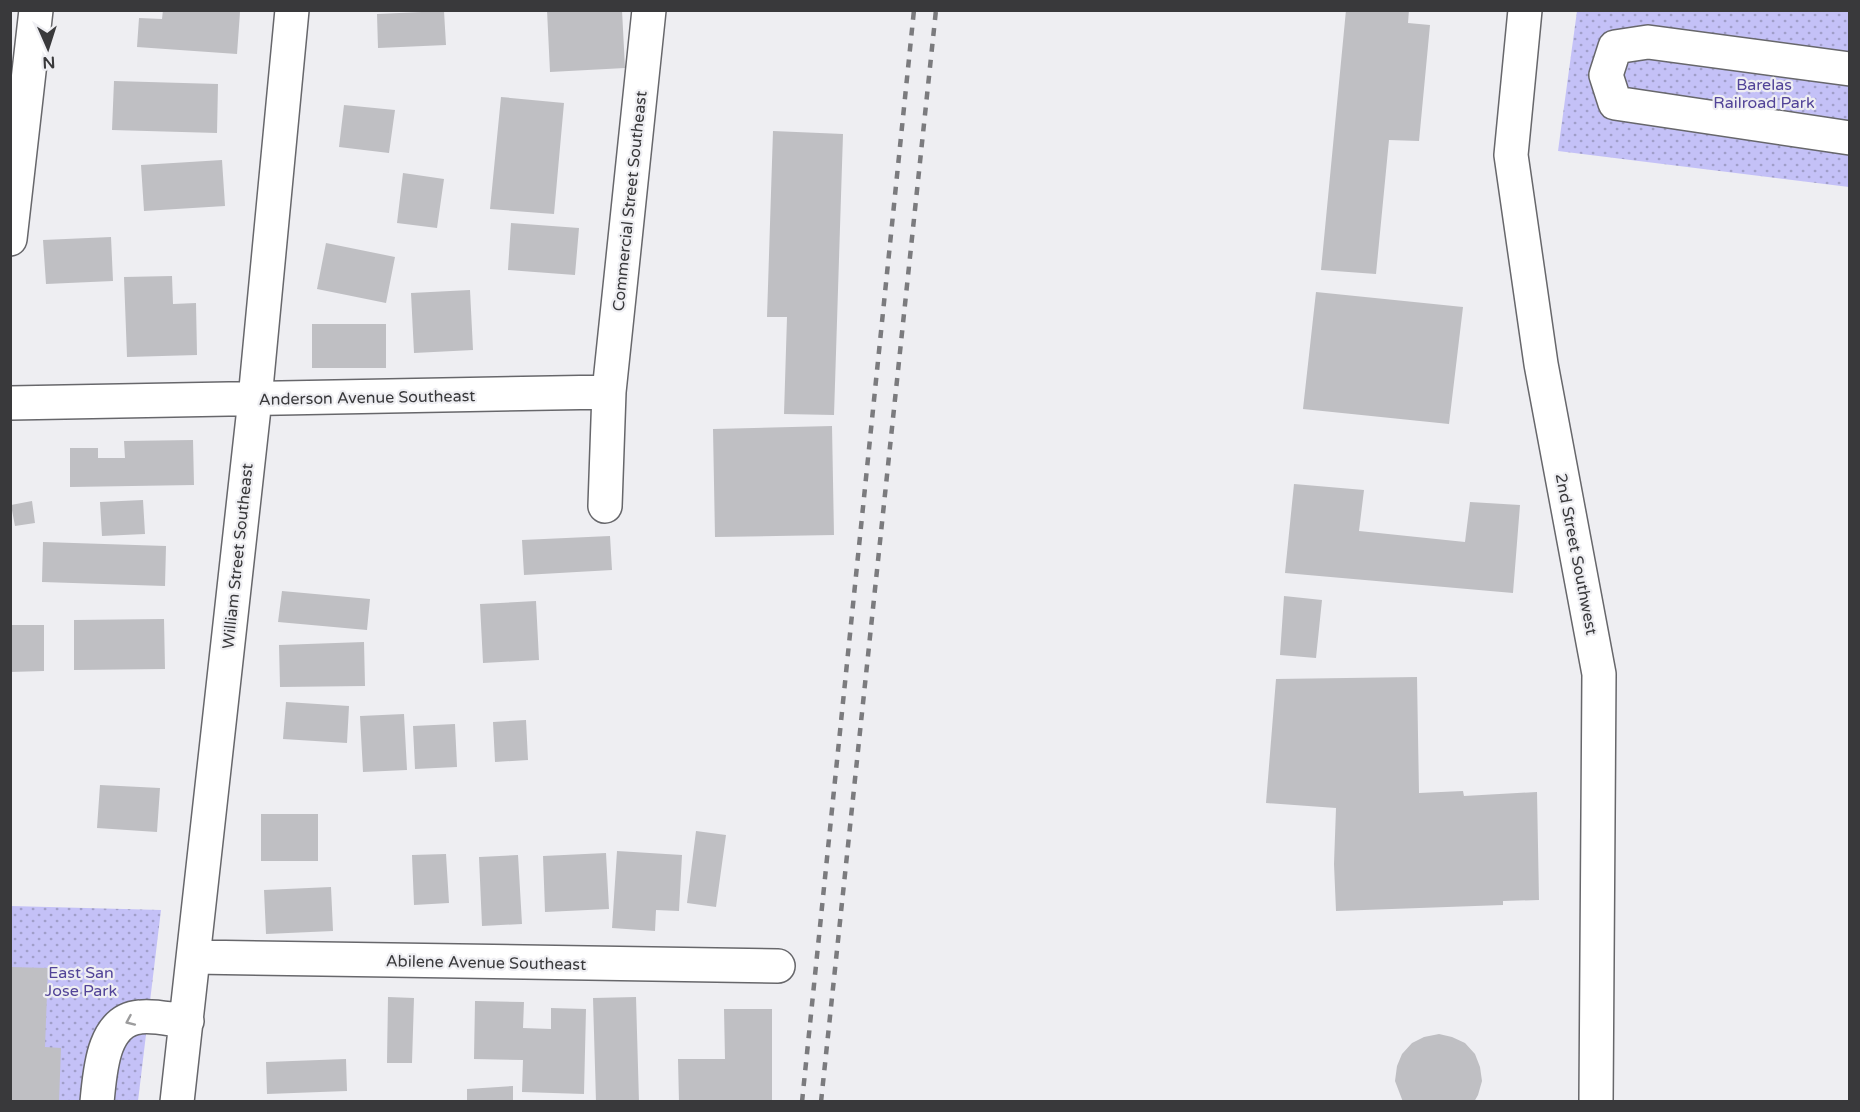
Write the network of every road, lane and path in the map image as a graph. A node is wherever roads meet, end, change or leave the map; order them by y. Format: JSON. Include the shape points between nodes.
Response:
{"nodes":[{"id":1,"x":36,"y":10,"type":"edge"},
{"id":2,"x":292,"y":10,"type":"edge"},
{"id":3,"x":649,"y":10,"type":"edge"},
{"id":4,"x":1525,"y":10,"type":"edge"},
{"id":5,"x":1850,"y":69,"type":"edge"},
{"id":6,"x":1850,"y":138,"type":"edge"},
{"id":7,"x":10,"y":239,"type":"edge"},
{"id":8,"x":609,"y":392,"type":"junction"},
{"id":9,"x":255,"y":399,"type":"junction"},
{"id":10,"x":10,"y":403,"type":"edge"},
{"id":11,"x":605,"y":506,"type":"dead end"},
{"id":12,"x":195,"y":957,"type":"junction"},
{"id":13,"x":778,"y":966,"type":"dead end"},
{"id":14,"x":187,"y":1021,"type":"junction"},
{"id":15,"x":97,"y":1101,"type":"edge"},
{"id":16,"x":177,"y":1101,"type":"edge"},
{"id":17,"x":1596,"y":1101,"type":"edge"}],
"edges":[{"from":1,"to":7,"type":"street"},
{"from":2,"to":9,"type":"street","name":"William Street Southeast"},
{"from":3,"to":8,"type":"street","name":"Commercial Street Southeast"},
{"from":4,"to":17,"type":"street","name":"2nd Street Southwest","via":[[1511,155],[1541,364],[1599,674]]},
{"from":5,"to":6,"type":"street","via":[[1648,42],[1615,47],[1606,75],[1615,103]]},
{"from":8,"to":9,"type":"street","name":"Anderson Avenue Southeast"},
{"from":8,"to":11,"type":"street"},
{"from":9,"to":10,"type":"street","name":"Anderson Avenue Southeast"},
{"from":9,"to":12,"type":"street","name":"William Street Southeast"},
{"from":12,"to":13,"type":"street","name":"Abilene Avenue Southeast"},
{"from":12,"to":14,"type":"street","name":"William Street Southeast"},
{"from":14,"to":15,"type":"street","one_way":true,"via":[[140,1017],[116,1028],[101,1065]]},
{"from":14,"to":16,"type":"street","name":"William Street Southeast"}]}
